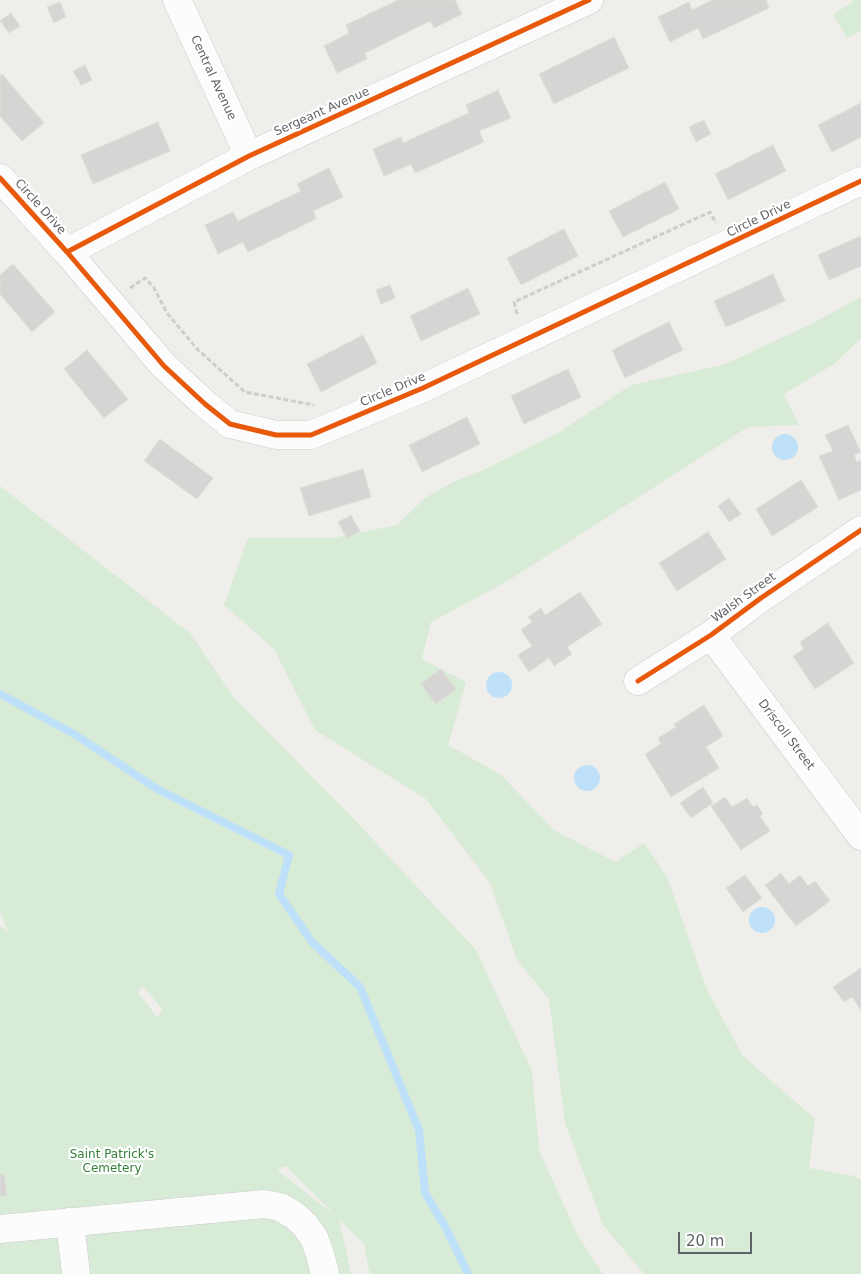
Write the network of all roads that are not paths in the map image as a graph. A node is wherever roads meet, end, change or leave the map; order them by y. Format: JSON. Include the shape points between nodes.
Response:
{"nodes":[{"id":1,"x":177,"y":0,"type":"edge"},
{"id":2,"x":589,"y":0,"type":"edge"},
{"id":3,"x":249,"y":156,"type":"junction"},
{"id":4,"x":0,"y":178,"type":"edge"},
{"id":5,"x":861,"y":181,"type":"edge"},
{"id":6,"x":67,"y":252,"type":"junction"},
{"id":7,"x":861,"y":530,"type":"edge"},
{"id":8,"x":711,"y":635,"type":"junction"},
{"id":9,"x":638,"y":681,"type":"dead end"},
{"id":10,"x":861,"y":836,"type":"edge"},
{"id":11,"x":70,"y":1222,"type":"junction"},
{"id":12,"x":0,"y":1229,"type":"edge"},
{"id":13,"x":76,"y":1274,"type":"edge"},
{"id":14,"x":325,"y":1274,"type":"edge"}],
"edges":[{"from":1,"to":3,"type":"street","name":"Central Avenue"},
{"from":2,"to":3,"type":"street","name":"Sergeant Avenue"},
{"from":3,"to":6,"type":"street","name":"Sergeant Avenue"},
{"from":4,"to":6,"type":"street","name":"Circle Drive"},
{"from":5,"to":6,"type":"street","name":"Circle Drive","via":[[423,388],[311,435],[276,436],[230,424],[164,366]]},
{"from":7,"to":8,"type":"street","name":"Walsh Street"},
{"from":8,"to":9,"type":"street","name":"Walsh Street"},
{"from":8,"to":10,"type":"street","name":"Driscoll Street"},
{"from":11,"to":12,"type":"street"},
{"from":11,"to":13,"type":"street"},
{"from":11,"to":14,"type":"street","via":[[264,1204],[280,1207],[294,1215],[310,1232]]}]}
